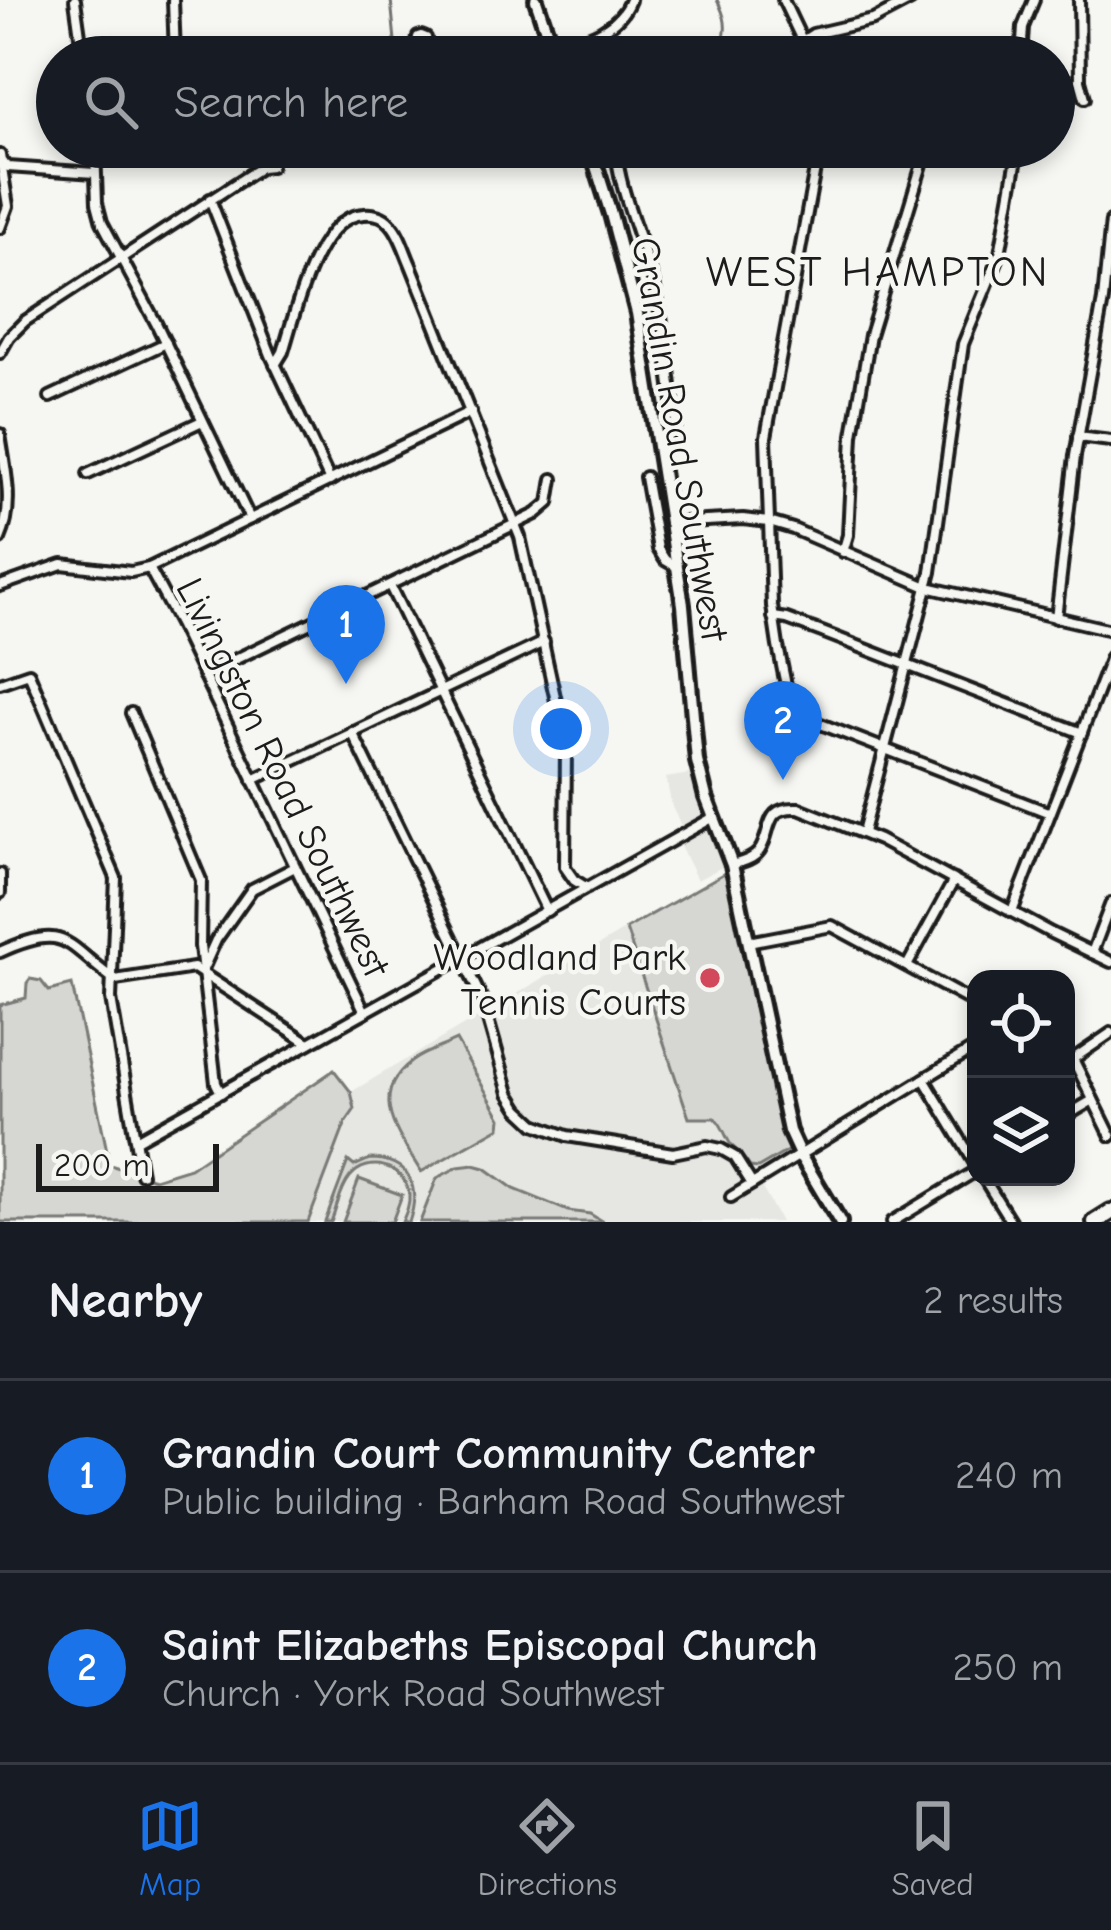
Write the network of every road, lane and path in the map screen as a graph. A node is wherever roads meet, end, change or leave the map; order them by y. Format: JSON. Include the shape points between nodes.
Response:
{"nodes":[{"id":1,"x":75,"y":0,"type":"edge"},
{"id":2,"x":173,"y":0,"type":"edge"},
{"id":3,"x":536,"y":0,"type":"edge"},
{"id":4,"x":630,"y":0,"type":"edge"},
{"id":5,"x":783,"y":0,"type":"edge"},
{"id":6,"x":910,"y":0,"type":"edge"},
{"id":7,"x":1034,"y":0,"type":"edge"},
{"id":8,"x":1079,"y":0,"type":"edge"},
{"id":9,"x":80,"y":36,"type":"edge"},
{"id":10,"x":174,"y":36,"type":"edge"},
{"id":11,"x":548,"y":36,"type":"edge"},
{"id":12,"x":589,"y":36,"type":"edge"},
{"id":13,"x":801,"y":36,"type":"edge"},
{"id":14,"x":809,"y":36,"type":"edge"},
{"id":15,"x":1022,"y":36,"type":"edge"},
{"id":16,"x":1085,"y":98,"type":"dead end"},
{"id":17,"x":1,"y":159,"type":"edge"},
{"id":18,"x":95,"y":168,"type":"edge"},
{"id":19,"x":259,"y":168,"type":"edge"},
{"id":20,"x":597,"y":168,"type":"edge"},
{"id":21,"x":618,"y":168,"type":"edge"},
{"id":22,"x":815,"y":168,"type":"edge"},
{"id":23,"x":920,"y":168,"type":"edge"},
{"id":24,"x":1015,"y":168,"type":"edge"},
{"id":25,"x":95,"y":173,"type":"junction"},
{"id":26,"x":210,"y":199,"type":"junction"},
{"id":27,"x":1111,"y":221,"type":"edge"},
{"id":28,"x":0,"y":228,"type":"edge"},
{"id":29,"x":122,"y":257,"type":"junction"},
{"id":30,"x":166,"y":343,"type":"junction"},
{"id":31,"x":0,"y":353,"type":"edge"},
{"id":32,"x":275,"y":364,"type":"junction"},
{"id":33,"x":50,"y":397,"type":"dead end"},
{"id":34,"x":471,"y":412,"type":"junction"},
{"id":35,"x":202,"y":421,"type":"junction"},
{"id":36,"x":0,"y":434,"type":"edge"},
{"id":37,"x":1078,"y":437,"type":"junction"},
{"id":38,"x":1111,"y":441,"type":"edge"},
{"id":39,"x":656,"y":442,"type":"junction"},
{"id":40,"x":88,"y":475,"type":"dead end"},
{"id":41,"x":645,"y":477,"type":"dead end"},
{"id":42,"x":553,"y":479,"type":"dead end"},
{"id":43,"x":330,"y":481,"type":"junction"},
{"id":44,"x":250,"y":519,"type":"junction"},
{"id":45,"x":769,"y":522,"type":"junction"},
{"id":46,"x":669,"y":523,"type":"junction"},
{"id":47,"x":517,"y":525,"type":"junction"},
{"id":48,"x":0,"y":539,"type":"edge"},
{"id":49,"x":844,"y":552,"type":"junction"},
{"id":50,"x":677,"y":566,"type":"junction"},
{"id":51,"x":149,"y":568,"type":"junction"},
{"id":52,"x":0,"y":586,"type":"edge"},
{"id":53,"x":390,"y":586,"type":"junction"},
{"id":54,"x":927,"y":587,"type":"junction"},
{"id":55,"x":773,"y":617,"type":"junction"},
{"id":56,"x":1056,"y":618,"type":"junction"},
{"id":57,"x":1111,"y":630,"type":"edge"},
{"id":58,"x":544,"y":642,"type":"junction"},
{"id":59,"x":1111,"y":657,"type":"edge"},
{"id":60,"x":907,"y":665,"type":"junction"},
{"id":61,"x":203,"y":675,"type":"junction"},
{"id":62,"x":0,"y":683,"type":"edge"},
{"id":63,"x":440,"y":689,"type":"junction"},
{"id":64,"x":131,"y":713,"type":"dead end"},
{"id":65,"x":352,"y":732,"type":"junction"},
{"id":66,"x":1082,"y":733,"type":"junction"},
{"id":67,"x":884,"y":748,"type":"junction"},
{"id":68,"x":253,"y":780,"type":"junction"},
{"id":69,"x":1050,"y":813,"type":"junction"},
{"id":70,"x":714,"y":817,"type":"junction"},
{"id":71,"x":862,"y":832,"type":"junction"},
{"id":72,"x":732,"y":865,"type":"junction"},
{"id":73,"x":295,"y":867,"type":"junction"},
{"id":74,"x":0,"y":874,"type":"edge"},
{"id":75,"x":954,"y":880,"type":"junction"},
{"id":76,"x":587,"y":888,"type":"junction"},
{"id":77,"x":0,"y":893,"type":"edge"},
{"id":78,"x":1111,"y":903,"type":"edge"},
{"id":79,"x":547,"y":911,"type":"junction"},
{"id":80,"x":1012,"y":912,"type":"junction"},
{"id":81,"x":748,"y":942,"type":"junction"},
{"id":82,"x":0,"y":952,"type":"edge"},
{"id":83,"x":1091,"y":953,"type":"junction"},
{"id":84,"x":460,"y":959,"type":"junction"},
{"id":85,"x":1111,"y":962,"type":"edge"},
{"id":86,"x":907,"y":966,"type":"junction"},
{"id":87,"x":202,"y":972,"type":"junction"},
{"id":88,"x":111,"y":977,"type":"junction"},
{"id":89,"x":967,"y":999,"type":"edge"},
{"id":90,"x":365,"y":1012,"type":"junction"},
{"id":91,"x":1111,"y":1033,"type":"edge"},
{"id":92,"x":309,"y":1043,"type":"junction"},
{"id":93,"x":967,"y":1052,"type":"edge"},
{"id":94,"x":1075,"y":1053,"type":"edge"},
{"id":95,"x":1075,"y":1066,"type":"edge"},
{"id":96,"x":924,"y":1078,"type":"junction"},
{"id":97,"x":221,"y":1093,"type":"junction"},
{"id":98,"x":1093,"y":1100,"type":"junction"},
{"id":99,"x":1075,"y":1111,"type":"edge"},
{"id":100,"x":1111,"y":1136,"type":"edge"},
{"id":101,"x":136,"y":1140,"type":"junction"},
{"id":102,"x":967,"y":1152,"type":"edge"},
{"id":103,"x":800,"y":1155,"type":"junction"},
{"id":104,"x":141,"y":1174,"type":"dead end"},
{"id":105,"x":967,"y":1174,"type":"edge"},
{"id":106,"x":752,"y":1184,"type":"junction"},
{"id":107,"x":989,"y":1186,"type":"edge"},
{"id":108,"x":731,"y":1197,"type":"dead end"},
{"id":109,"x":1111,"y":1212,"type":"edge"},
{"id":110,"x":840,"y":1222,"type":"edge"},
{"id":111,"x":892,"y":1222,"type":"edge"},
{"id":112,"x":1011,"y":1222,"type":"edge"},
{"id":113,"x":1095,"y":1222,"type":"edge"}],
"edges":[{"from":1,"to":9,"type":"street"},
{"from":2,"to":10,"type":"street"},
{"from":3,"to":11,"type":"street"},
{"from":4,"to":12,"type":"street","via":[[614,25]]},
{"from":5,"to":13,"type":"street"},
{"from":6,"to":14,"type":"street","via":[[873,20]]},
{"from":7,"to":15,"type":"street"},
{"from":8,"to":16,"type":"street"},
{"from":17,"to":25,"type":"street"},
{"from":17,"to":28,"type":"street","via":[[8,206]]},
{"from":18,"to":25,"type":"street"},
{"from":19,"to":26,"type":"street"},
{"from":20,"to":39,"type":"street","name":"Grandin Road Southwest","via":[[637,313]]},
{"from":21,"to":39,"type":"street","via":[[651,271],[669,369],[676,425]]},
{"from":22,"to":45,"type":"street","via":[[767,423]]},
{"from":23,"to":49,"type":"street","via":[[870,335]]},
{"from":24,"to":54,"type":"street","via":[[1000,254],[963,344]]},
{"from":25,"to":29,"type":"street","via":[[98,213]]},
{"from":26,"to":29,"type":"street"},
{"from":26,"to":32,"type":"street"},
{"from":27,"to":37,"type":"street"},
{"from":29,"to":30,"type":"street"},
{"from":29,"to":31,"type":"street","via":[[25,321]]},
{"from":30,"to":33,"type":"street"},
{"from":30,"to":35,"type":"street"},
{"from":32,"to":34,"type":"street","via":[[322,243],[348,218],[372,214],[394,229]]},
{"from":32,"to":43,"type":"street"},
{"from":34,"to":43,"type":"street"},
{"from":34,"to":47,"type":"street"},
{"from":35,"to":40,"type":"street"},
{"from":35,"to":44,"type":"street"},
{"from":36,"to":48,"type":"street","via":[[9,502]]},
{"from":37,"to":38,"type":"street"},
{"from":37,"to":56,"type":"street"},
{"from":39,"to":46,"type":"street","name":"Grandin Road Southwest"},
{"from":41,"to":50,"type":"street","via":[[658,549]]},
{"from":42,"to":47,"type":"street","via":[[549,503]]},
{"from":43,"to":44,"type":"street"},
{"from":44,"to":51,"type":"street"},
{"from":45,"to":46,"type":"street"},
{"from":45,"to":49,"type":"street"},
{"from":45,"to":55,"type":"street"},
{"from":46,"to":50,"type":"street","name":"Grandin Road Southwest"},
{"from":47,"to":53,"type":"street"},
{"from":47,"to":58,"type":"street"},
{"from":49,"to":54,"type":"street"},
{"from":50,"to":70,"type":"street","name":"Grandin Road Southwest","via":[[697,761]]},
{"from":51,"to":52,"type":"street","via":[[62,564]]},
{"from":51,"to":61,"type":"street","name":"Livingston Road Southwest"},
{"from":53,"to":61,"type":"street"},
{"from":53,"to":63,"type":"street"},
{"from":54,"to":56,"type":"street"},
{"from":54,"to":60,"type":"street"},
{"from":55,"to":60,"type":"street"},
{"from":55,"to":67,"type":"street","via":[[788,695],[807,718]]},
{"from":56,"to":57,"type":"street"},
{"from":58,"to":63,"type":"street"},
{"from":58,"to":76,"type":"street","via":[[566,747],[564,861]]},
{"from":59,"to":66,"type":"street"},
{"from":60,"to":66,"type":"street"},
{"from":60,"to":67,"type":"street"},
{"from":61,"to":68,"type":"street","name":"Livingston Road Southwest"},
{"from":62,"to":88,"type":"street","via":[[29,673],[116,878]]},
{"from":63,"to":65,"type":"street"},
{"from":63,"to":79,"type":"street"},
{"from":64,"to":87,"type":"street","via":[[201,880]]},
{"from":65,"to":68,"type":"street"},
{"from":65,"to":84,"type":"street"},
{"from":66,"to":69,"type":"street"},
{"from":67,"to":69,"type":"street"},
{"from":67,"to":71,"type":"street"},
{"from":68,"to":73,"type":"street","name":"Livingston Road Southwest"},
{"from":69,"to":80,"type":"street"},
{"from":70,"to":72,"type":"street","name":"Grandin Road Southwest"},
{"from":70,"to":76,"type":"street"},
{"from":71,"to":72,"type":"street","via":[[787,807],[772,816],[758,852]]},
{"from":71,"to":75,"type":"street"},
{"from":72,"to":81,"type":"street","name":"Grandin Road Southwest"},
{"from":73,"to":87,"type":"street","via":[[252,889]]},
{"from":73,"to":90,"type":"street","name":"Livingston Road Southwest"},
{"from":74,"to":77,"type":"street"},
{"from":75,"to":80,"type":"street"},
{"from":75,"to":86,"type":"street"},
{"from":76,"to":79,"type":"street"},
{"from":78,"to":83,"type":"street"},
{"from":79,"to":84,"type":"street"},
{"from":80,"to":83,"type":"street"},
{"from":81,"to":86,"type":"street","via":[[829,925]]},
{"from":81,"to":103,"type":"street","name":"Grandin Road Southwest"},
{"from":82,"to":88,"type":"street","via":[[62,938]]},
{"from":83,"to":85,"type":"street"},
{"from":84,"to":90,"type":"street"},
{"from":84,"to":106,"type":"street","via":[[484,1004],[509,1093],[531,1121],[567,1136],[674,1154],[715,1147],[735,1157]]},
{"from":86,"to":89,"type":"street"},
{"from":87,"to":88,"type":"street"},
{"from":87,"to":92,"type":"street"},
{"from":87,"to":97,"type":"street"},
{"from":88,"to":101,"type":"street"},
{"from":90,"to":92,"type":"street"},
{"from":91,"to":94,"type":"street"},
{"from":92,"to":97,"type":"street"},
{"from":93,"to":96,"type":"street"},
{"from":95,"to":98,"type":"street"},
{"from":96,"to":102,"type":"street"},
{"from":96,"to":103,"type":"street"},
{"from":97,"to":101,"type":"street"},
{"from":98,"to":99,"type":"street"},
{"from":98,"to":100,"type":"street"},
{"from":101,"to":104,"type":"street"},
{"from":103,"to":106,"type":"street"},
{"from":103,"to":110,"type":"street","name":"Grandin Road Southwest"},
{"from":105,"to":111,"type":"street"},
{"from":106,"to":108,"type":"street"},
{"from":107,"to":112,"type":"street"},
{"from":109,"to":113,"type":"main road"}]}
